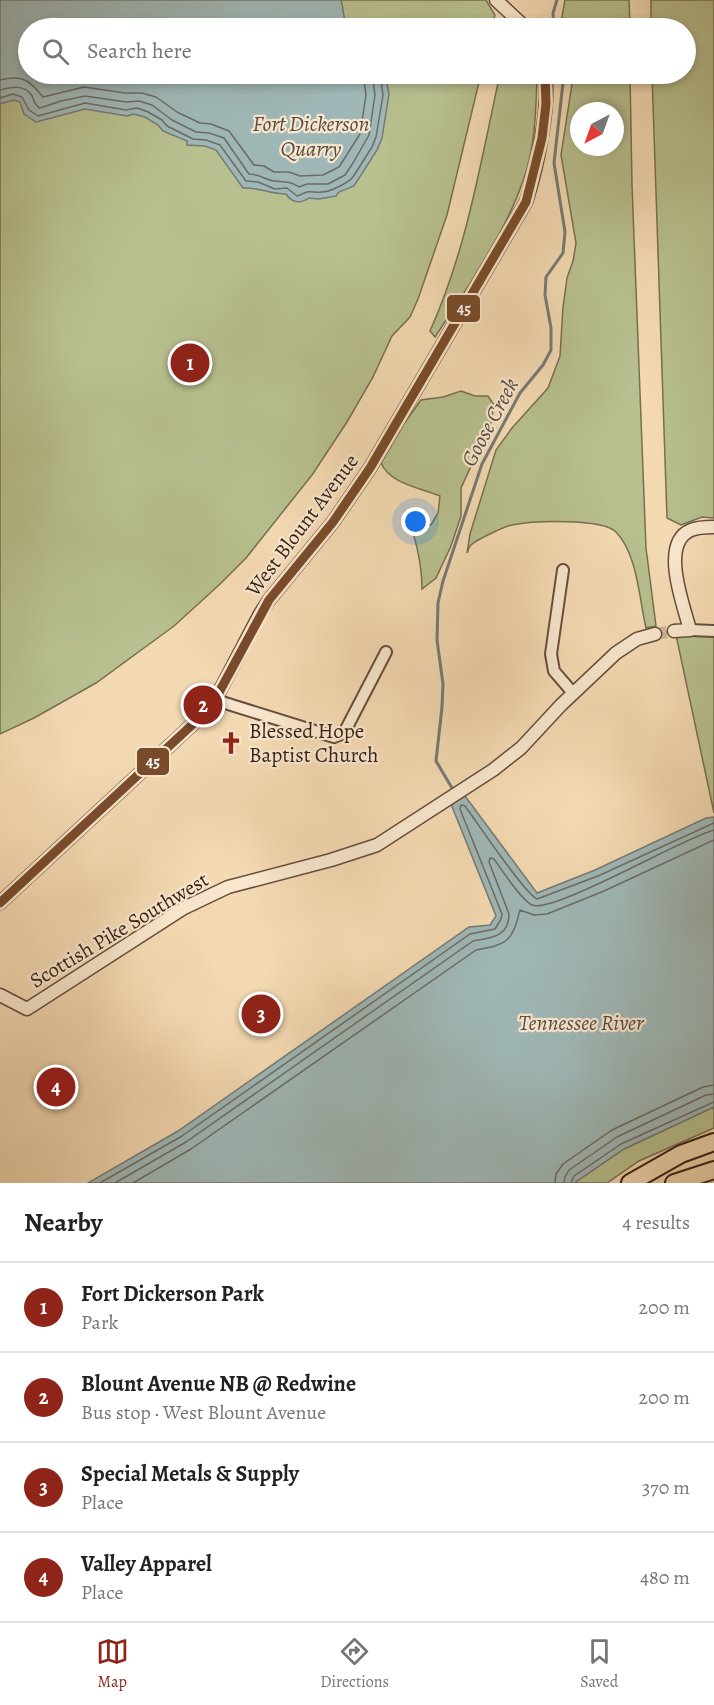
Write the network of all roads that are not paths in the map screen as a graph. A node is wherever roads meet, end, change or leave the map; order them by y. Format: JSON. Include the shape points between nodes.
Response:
{"nodes":[{"id":1,"x":496,"y":0,"type":"edge"},
{"id":2,"x":515,"y":18,"type":"edge"},
{"id":3,"x":545,"y":84,"type":"edge"},
{"id":4,"x":714,"y":527,"type":"edge"},
{"id":5,"x":563,"y":570,"type":"dead end"},
{"id":6,"x":690,"y":630,"type":"junction"},
{"id":7,"x":674,"y":631,"type":"tunnel mouth"},
{"id":8,"x":714,"y":631,"type":"edge"},
{"id":9,"x":655,"y":634,"type":"tunnel mouth"},
{"id":10,"x":386,"y":652,"type":"dead end"},
{"id":11,"x":573,"y":693,"type":"junction"},
{"id":12,"x":216,"y":698,"type":"junction"},
{"id":13,"x":0,"y":903,"type":"edge"},
{"id":14,"x":0,"y":995,"type":"edge"},
{"id":15,"x":714,"y":1142,"type":"edge"},
{"id":16,"x":714,"y":1170,"type":"edge"},
{"id":17,"x":630,"y":1183,"type":"edge"},
{"id":18,"x":674,"y":1183,"type":"edge"}],
"edges":[{"from":1,"to":2,"type":"street"},
{"from":3,"to":12,"type":"street","name":"West Blount Avenue","via":[[535,175],[522,210],[370,468],[333,522],[269,600]]},
{"from":4,"to":6,"type":"street","via":[[689,531],[674,552]]},
{"from":5,"to":11,"type":"street","via":[[551,654],[554,671]]},
{"from":6,"to":7,"type":"street"},
{"from":6,"to":8,"type":"street"},
{"from":9,"to":11,"type":"street","name":"Scottish Pike Southwest","via":[[626,645]]},
{"from":10,"to":12,"type":"street","via":[[344,733],[334,737]]},
{"from":11,"to":14,"type":"street","name":"Scottish Pike Southwest","via":[[521,748],[493,770],[377,844],[228,887],[184,908],[27,1009]]},
{"from":12,"to":13,"type":"street","name":"West Blount Avenue","via":[[195,723]]},
{"from":15,"to":17,"type":"main road","via":[[681,1154]]},
{"from":16,"to":18,"type":"main road"}]}
